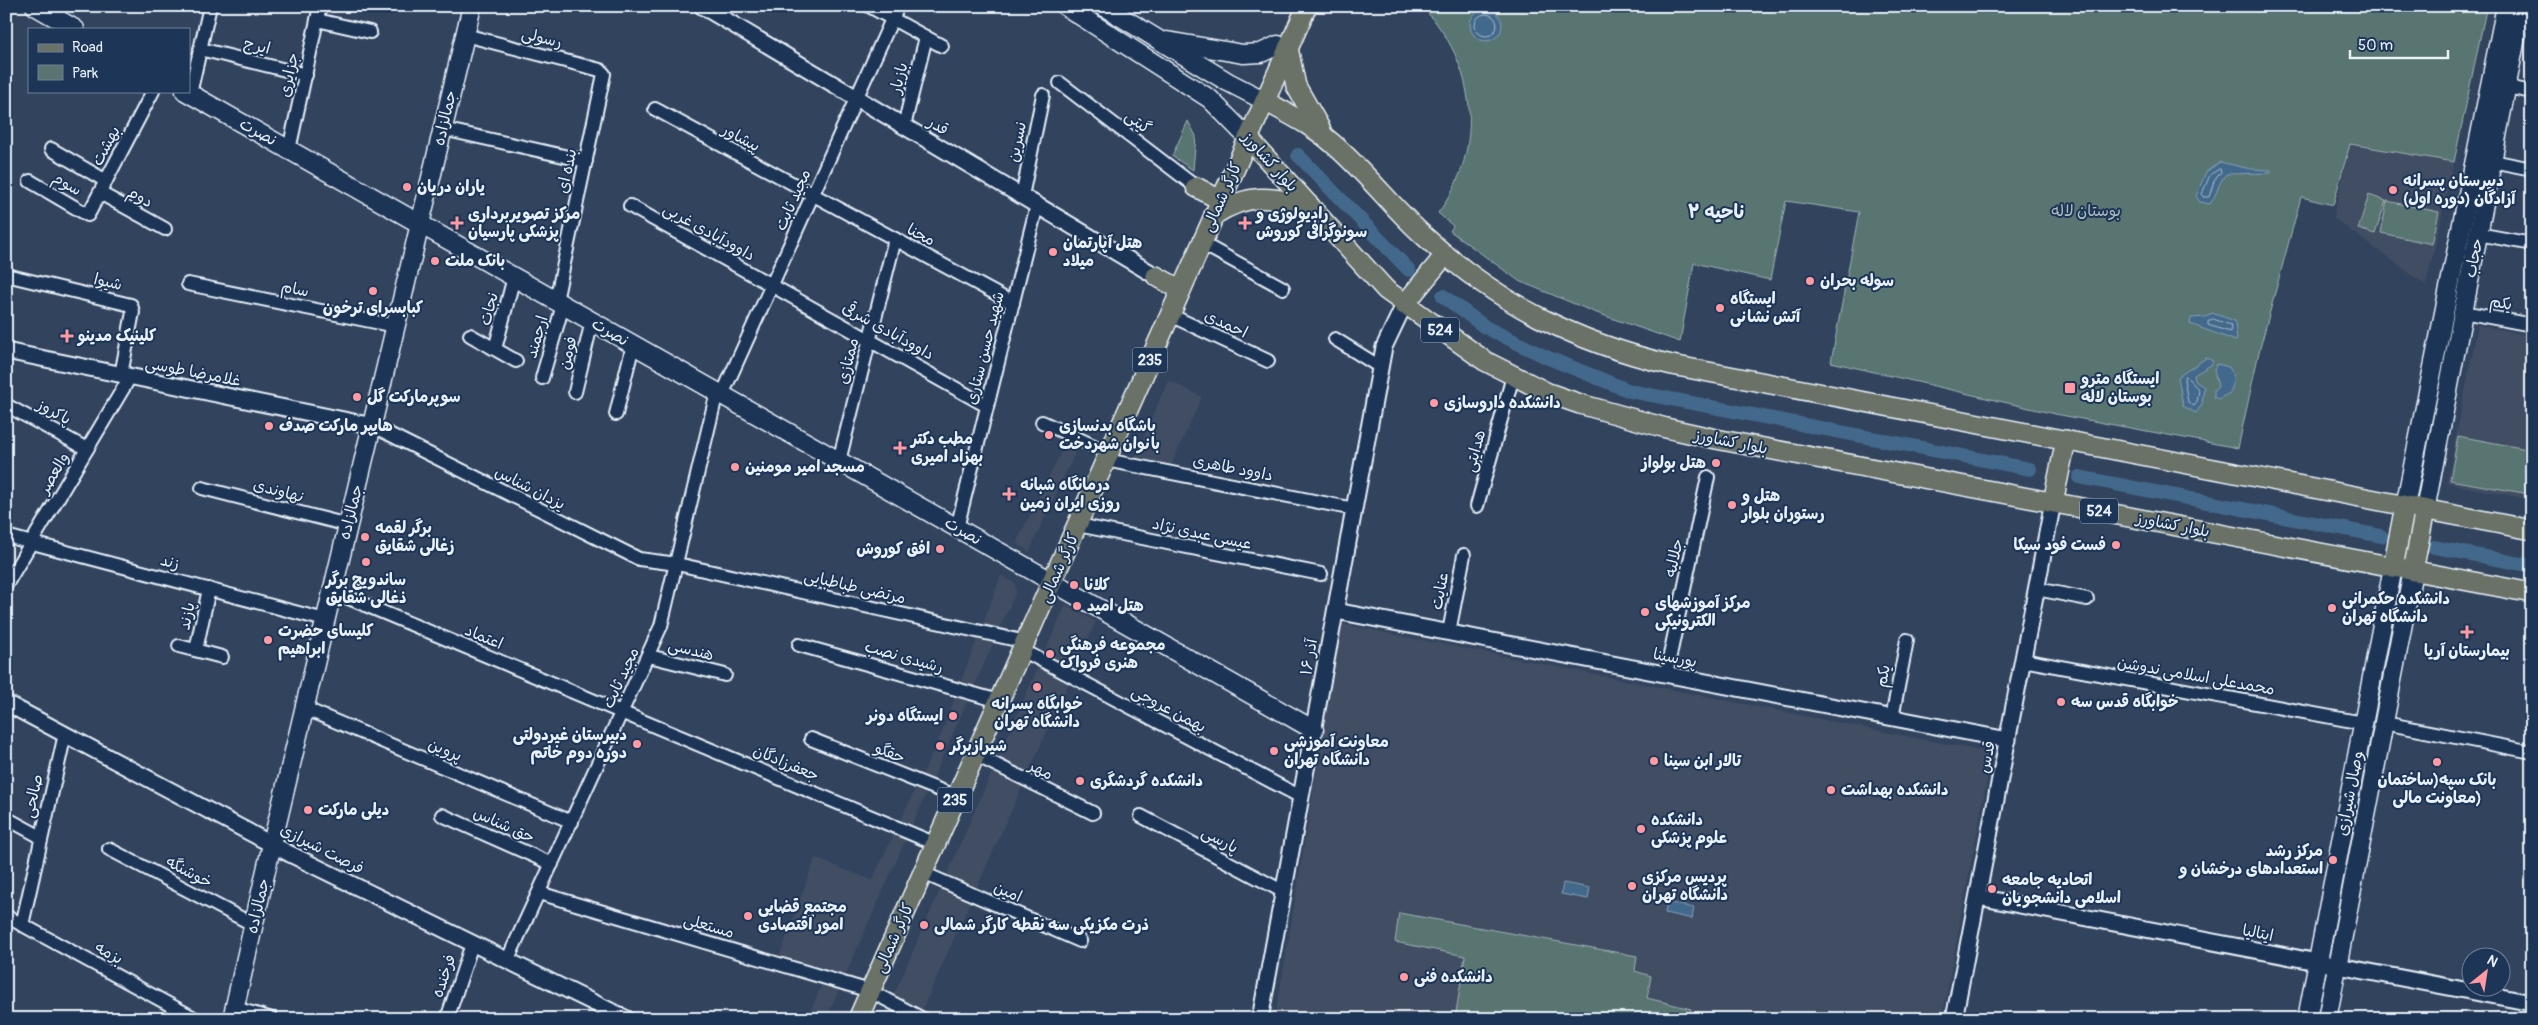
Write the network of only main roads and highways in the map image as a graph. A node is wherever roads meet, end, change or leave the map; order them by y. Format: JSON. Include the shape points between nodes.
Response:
{"nodes":[{"id":1,"x":35,"y":6,"type":"edge"},
{"id":2,"x":472,"y":6,"type":"edge"},
{"id":3,"x":1065,"y":6,"type":"edge"},
{"id":4,"x":1104,"y":6,"type":"edge"},
{"id":5,"x":1295,"y":6,"type":"edge"},
{"id":6,"x":1307,"y":6,"type":"edge"},
{"id":7,"x":2506,"y":6,"type":"edge"},
{"id":8,"x":2522,"y":6,"type":"edge"},
{"id":9,"x":73,"y":28,"type":"edge"},
{"id":10,"x":1158,"y":40,"type":"junction"},
{"id":11,"x":1283,"y":46,"type":"junction"},
{"id":12,"x":2506,"y":46,"type":"junction"},
{"id":13,"x":188,"y":93,"type":"edge"},
{"id":14,"x":1260,"y":99,"type":"junction"},
{"id":15,"x":1325,"y":137,"type":"junction"},
{"id":16,"x":1248,"y":138,"type":"junction"},
{"id":17,"x":1196,"y":187,"type":"road end"},
{"id":18,"x":1310,"y":206,"type":"junction"},
{"id":19,"x":1217,"y":208,"type":"junction"},
{"id":20,"x":420,"y":224,"type":"junction"},
{"id":21,"x":2460,"y":230,"type":"junction"},
{"id":22,"x":2478,"y":234,"type":"junction"},
{"id":23,"x":1445,"y":255,"type":"junction"},
{"id":24,"x":1156,"y":276,"type":"road end"},
{"id":25,"x":1181,"y":290,"type":"junction"},
{"id":26,"x":1404,"y":305,"type":"junction"},
{"id":27,"x":2445,"y":308,"type":"junction"},
{"id":28,"x":2463,"y":312,"type":"junction"},
{"id":29,"x":2422,"y":422,"type":"junction"},
{"id":30,"x":2441,"y":426,"type":"junction"},
{"id":31,"x":2066,"y":440,"type":"junction"},
{"id":32,"x":2053,"y":502,"type":"junction"},
{"id":33,"x":2405,"y":506,"type":"junction"},
{"id":34,"x":2425,"y":510,"type":"junction"},
{"id":35,"x":2532,"y":530,"type":"edge"},
{"id":36,"x":2392,"y":567,"type":"junction"},
{"id":37,"x":2413,"y":571,"type":"junction"},
{"id":38,"x":1053,"y":582,"type":"junction"},
{"id":39,"x":2532,"y":593,"type":"edge"},
{"id":40,"x":1314,"y":730,"type":"road end"},
{"id":41,"x":234,"y":1014,"type":"edge"},
{"id":42,"x":858,"y":1019,"type":"edge"},
{"id":43,"x":2307,"y":1019,"type":"edge"},
{"id":44,"x":2326,"y":1019,"type":"edge"}],
"edges":[{"from":1,"to":9,"type":"main road"},
{"from":2,"to":20,"type":"main road","name":"جمالزاده"},
{"from":3,"to":16,"type":"main road","name":"بلوار کشاورز","number":"524","via":[[1210,98]]},
{"from":4,"to":10,"type":"main road"},
{"from":5,"to":11,"type":"main road"},
{"from":6,"to":11,"type":"main road","name":"کارگر شمالی","number":"235"},
{"from":7,"to":12,"type":"main road","name":"حجاب"},
{"from":8,"to":12,"type":"main road","name":"حجاب"},
{"from":10,"to":11,"type":"main road","via":[[1243,54]]},
{"from":10,"to":14,"type":"main road"},
{"from":11,"to":14,"type":"main road","name":"کارگر شمالی","number":"235"},
{"from":11,"to":15,"type":"main road","via":[[1299,94]]},
{"from":12,"to":21,"type":"main road","name":"حجاب"},
{"from":12,"to":22,"type":"main road","name":"حجاب","via":[[2507,87]]},
{"from":13,"to":20,"type":"main road","name":"نصرت"},
{"from":14,"to":15,"type":"main road","via":[[1295,116]]},
{"from":14,"to":16,"type":"main road","name":"کارگر شمالی","number":"235"},
{"from":15,"to":23,"type":"main road"},
{"from":16,"to":18,"type":"main road","name":"بلوار کشاورز","number":"524"},
{"from":16,"to":19,"type":"main road","name":"کارگر شمالی","number":"235"},
{"from":17,"to":19,"type":"main road"},
{"from":18,"to":19,"type":"main road","via":[[1285,199],[1252,199]]},
{"from":18,"to":26,"type":"main road","name":"بلوار کشاورز","number":"524","via":[[1386,290]]},
{"from":19,"to":25,"type":"main road","name":"کارگر شمالی","number":"235"},
{"from":20,"to":38,"type":"main road","name":"نصرت"},
{"from":20,"to":41,"type":"main road","name":"جمالزاده"},
{"from":21,"to":22,"type":"main road"},
{"from":21,"to":27,"type":"main road","name":"حجاب"},
{"from":22,"to":28,"type":"main road","name":"حجاب"},
{"from":23,"to":26,"type":"main road"},
{"from":23,"to":31,"type":"main road","via":[[1487,288],[1519,307],[1571,333],[1632,356]]},
{"from":24,"to":25,"type":"main road"},
{"from":25,"to":38,"type":"main road","name":"کارگر شمالی","number":"235"},
{"from":26,"to":32,"type":"main road","name":"بلوار کشاورز","number":"524","via":[[1486,361],[1580,404],[1666,428]]},
{"from":27,"to":28,"type":"main road"},
{"from":27,"to":29,"type":"main road","name":"حجاب"},
{"from":28,"to":30,"type":"main road","name":"حجاب"},
{"from":29,"to":30,"type":"main road"},
{"from":29,"to":33,"type":"main road","name":"حجاب"},
{"from":30,"to":34,"type":"main road","name":"حجاب"},
{"from":31,"to":32,"type":"main road"},
{"from":31,"to":33,"type":"main road"},
{"from":32,"to":36,"type":"main road","name":"بلوار کشاورز","number":"524"},
{"from":33,"to":34,"type":"main road"},
{"from":33,"to":36,"type":"main road"},
{"from":34,"to":35,"type":"main road"},
{"from":34,"to":37,"type":"main road"},
{"from":36,"to":37,"type":"main road","name":"بلوار کشاورز","number":"524"},
{"from":36,"to":43,"type":"main road","name":"وصال شیرازی"},
{"from":37,"to":39,"type":"main road","name":"بلوار کشاورز","number":"524"},
{"from":37,"to":44,"type":"main road","name":"وصال شیرازی"},
{"from":38,"to":40,"type":"main road"},
{"from":38,"to":42,"type":"main road","name":"کارگر شمالی","number":"235"}]}
